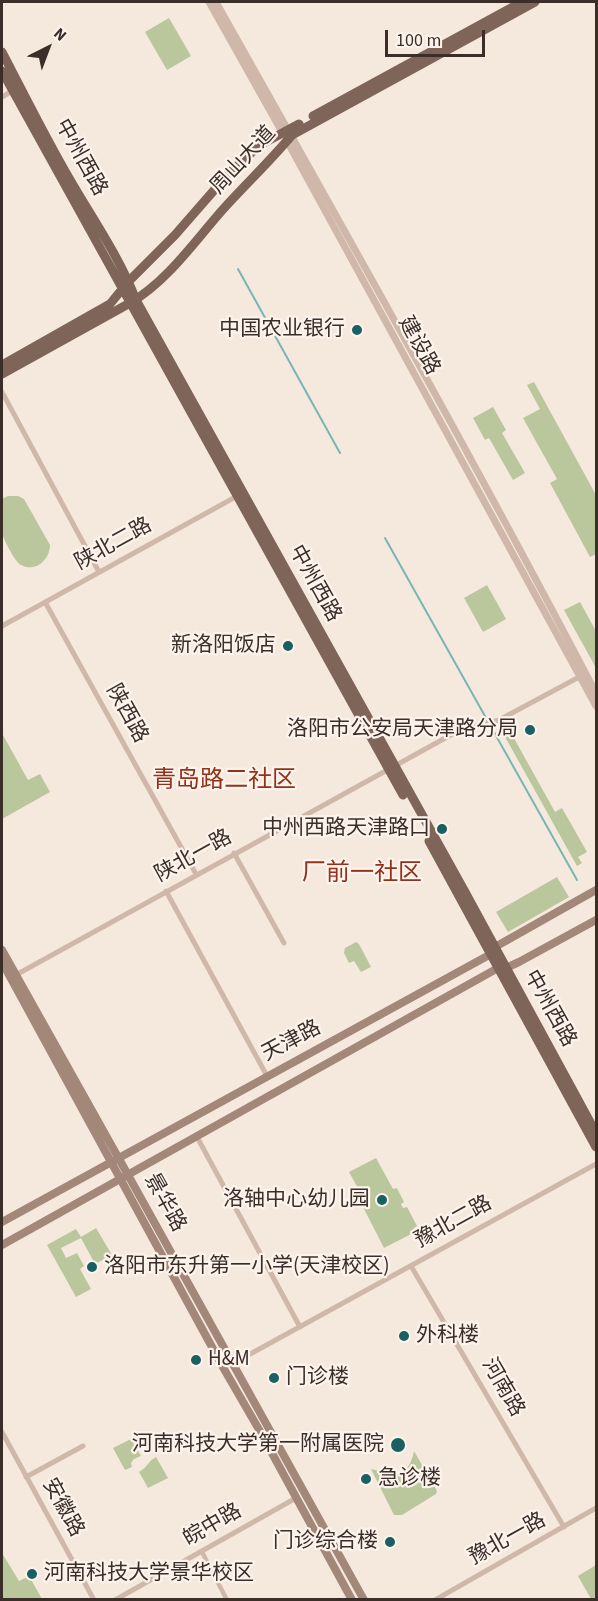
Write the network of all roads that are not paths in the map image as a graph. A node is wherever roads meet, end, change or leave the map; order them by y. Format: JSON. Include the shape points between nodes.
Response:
{"nodes":[{"id":1,"x":209,"y":2,"type":"edge"},
{"id":2,"x":216,"y":2,"type":"edge"},
{"id":3,"x":522,"y":2,"type":"edge"},
{"id":4,"x":535,"y":2,"type":"edge"},
{"id":5,"x":2,"y":52,"type":"edge"},
{"id":6,"x":2,"y":71,"type":"edge"},
{"id":7,"x":16,"y":89,"type":"junction"},
{"id":8,"x":2,"y":97,"type":"edge"},
{"id":9,"x":287,"y":134,"type":"junction"},
{"id":10,"x":125,"y":286,"type":"junction"},
{"id":11,"x":133,"y":302,"type":"junction"},
{"id":12,"x":2,"y":365,"type":"edge"},
{"id":13,"x":2,"y":374,"type":"edge"},
{"id":14,"x":2,"y":392,"type":"edge"},
{"id":15,"x":240,"y":495,"type":"junction"},
{"id":16,"x":99,"y":572,"type":"junction"},
{"id":17,"x":45,"y":602,"type":"junction"},
{"id":18,"x":2,"y":626,"type":"edge"},
{"id":19,"x":581,"y":676,"type":"junction"},
{"id":20,"x":597,"y":693,"type":"edge"},
{"id":21,"x":597,"y":706,"type":"edge"},
{"id":22,"x":391,"y":767,"type":"junction"},
{"id":23,"x":234,"y":854,"type":"junction"},
{"id":24,"x":196,"y":874,"type":"junction"},
{"id":25,"x":597,"y":890,"type":"edge"},
{"id":26,"x":166,"y":891,"type":"junction"},
{"id":27,"x":597,"y":920,"type":"edge"},
{"id":28,"x":284,"y":943,"type":"dead end"},
{"id":29,"x":2,"y":950,"type":"edge"},
{"id":30,"x":493,"y":950,"type":"junction"},
{"id":31,"x":2,"y":962,"type":"edge"},
{"id":32,"x":502,"y":968,"type":"junction"},
{"id":33,"x":13,"y":977,"type":"junction"},
{"id":34,"x":267,"y":1076,"type":"junction"},
{"id":35,"x":597,"y":1133,"type":"edge"},
{"id":36,"x":197,"y":1137,"type":"junction"},
{"id":37,"x":597,"y":1147,"type":"edge"},
{"id":38,"x":115,"y":1160,"type":"junction"},
{"id":39,"x":597,"y":1164,"type":"edge"},
{"id":40,"x":125,"y":1177,"type":"junction"},
{"id":41,"x":2,"y":1222,"type":"edge"},
{"id":42,"x":2,"y":1245,"type":"edge"},
{"id":43,"x":411,"y":1266,"type":"junction"},
{"id":44,"x":300,"y":1327,"type":"junction"},
{"id":45,"x":232,"y":1364,"type":"junction"},
{"id":46,"x":2,"y":1432,"type":"edge"},
{"id":47,"x":83,"y":1446,"type":"dead end"},
{"id":48,"x":26,"y":1477,"type":"junction"},
{"id":49,"x":296,"y":1498,"type":"junction"},
{"id":50,"x":597,"y":1509,"type":"edge"},
{"id":51,"x":564,"y":1527,"type":"junction"},
{"id":52,"x":202,"y":1552,"type":"junction"},
{"id":53,"x":94,"y":1599,"type":"edge"},
{"id":54,"x":115,"y":1599,"type":"edge"},
{"id":55,"x":227,"y":1599,"type":"edge"},
{"id":56,"x":351,"y":1599,"type":"edge"},
{"id":57,"x":364,"y":1599,"type":"edge"},
{"id":58,"x":435,"y":1599,"type":"edge"}],
"edges":[{"from":1,"to":9,"type":"street","name":"建设路"},
{"from":2,"to":9,"type":"street","name":"建设路"},
{"from":3,"to":9,"type":"main road","name":"周山大道"},
{"from":4,"to":9,"type":"main road","name":"周山大道"},
{"from":5,"to":7,"type":"main road","name":"中州西路"},
{"from":6,"to":7,"type":"main road","name":"中州西路"},
{"from":7,"to":8,"type":"street"},
{"from":7,"to":10,"type":"main road","name":"中州西路","via":[[101,230]]},
{"from":9,"to":10,"type":"main road","name":"周山大道","via":[[260,145],[230,172]]},
{"from":9,"to":11,"type":"main road","name":"周山大道","via":[[163,277]]},
{"from":9,"to":19,"type":"street","name":"建设路"},
{"from":9,"to":20,"type":"street","name":"建设路"},
{"from":10,"to":11,"type":"main road","name":"中州西路"},
{"from":10,"to":12,"type":"main road","name":"周山大道","via":[[110,304]]},
{"from":11,"to":13,"type":"main road","name":"周山大道"},
{"from":11,"to":15,"type":"main road","name":"中州西路"},
{"from":14,"to":16,"type":"street"},
{"from":15,"to":16,"type":"street","name":"陕北二路"},
{"from":15,"to":22,"type":"main road","name":"中州西路"},
{"from":16,"to":17,"type":"street","name":"陕北二路"},
{"from":17,"to":18,"type":"street","name":"陕北二路"},
{"from":17,"to":24,"type":"street","name":"陕西路"},
{"from":19,"to":21,"type":"street","name":"建设路"},
{"from":19,"to":22,"type":"street","name":"陕北一路","via":[[499,720],[458,731]]},
{"from":22,"to":23,"type":"street","name":"陕北一路"},
{"from":22,"to":30,"type":"main road","name":"中州西路"},
{"from":23,"to":24,"type":"street","name":"陕北一路"},
{"from":23,"to":28,"type":"street"},
{"from":24,"to":26,"type":"street","name":"陕北一路"},
{"from":25,"to":30,"type":"main road","name":"天津路"},
{"from":26,"to":33,"type":"street","name":"陕北一路"},
{"from":26,"to":34,"type":"street"},
{"from":27,"to":32,"type":"main road","name":"天津路"},
{"from":29,"to":33,"type":"main road","name":"景华路"},
{"from":30,"to":32,"type":"main road","name":"中州西路"},
{"from":30,"to":34,"type":"main road","name":"天津路"},
{"from":31,"to":33,"type":"main road","name":"景华路"},
{"from":32,"to":35,"type":"main road","name":"中州西路"},
{"from":32,"to":36,"type":"main road","name":"天津路"},
{"from":32,"to":37,"type":"main road","name":"中州西路"},
{"from":33,"to":38,"type":"main road","name":"景华路"},
{"from":34,"to":38,"type":"main road","name":"天津路"},
{"from":36,"to":40,"type":"main road","name":"天津路"},
{"from":36,"to":44,"type":"street"},
{"from":38,"to":40,"type":"main road","name":"景华路"},
{"from":38,"to":41,"type":"main road","name":"天津路"},
{"from":39,"to":43,"type":"street","name":"豫北二路"},
{"from":40,"to":42,"type":"main road","name":"天津路"},
{"from":40,"to":45,"type":"main road","name":"景华路"},
{"from":40,"to":49,"type":"main road","name":"景华路"},
{"from":43,"to":44,"type":"street","name":"豫北二路"},
{"from":43,"to":51,"type":"street","name":"河南路"},
{"from":44,"to":45,"type":"street","name":"豫北二路"},
{"from":45,"to":57,"type":"main road","name":"景华路"},
{"from":46,"to":48,"type":"street","name":"安徽路"},
{"from":47,"to":48,"type":"street"},
{"from":48,"to":53,"type":"street","name":"安徽路"},
{"from":49,"to":52,"type":"street","name":"皖中路"},
{"from":49,"to":56,"type":"main road","name":"景华路"},
{"from":50,"to":51,"type":"street","name":"豫北一路"},
{"from":51,"to":58,"type":"street","name":"豫北一路"},
{"from":52,"to":54,"type":"street","name":"皖中路"},
{"from":52,"to":55,"type":"street"}]}
